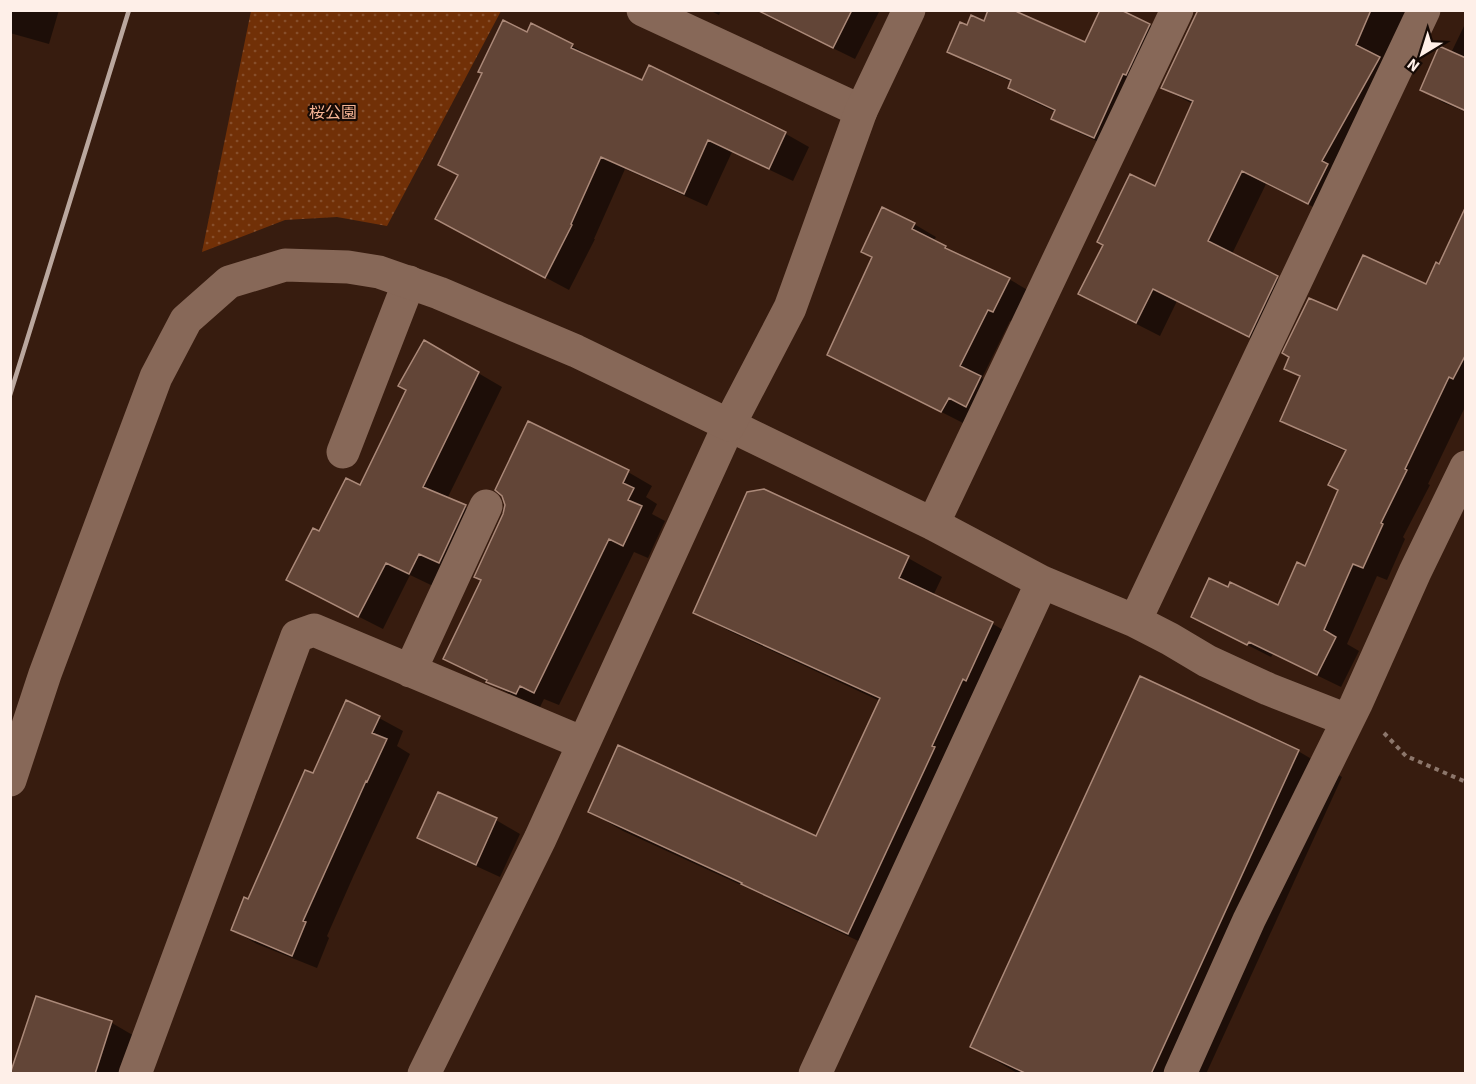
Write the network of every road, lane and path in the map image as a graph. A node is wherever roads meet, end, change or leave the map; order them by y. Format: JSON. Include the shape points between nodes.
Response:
{"nodes":[{"id":1,"x":643,"y":10,"type":"edge"},
{"id":2,"x":909,"y":10,"type":"edge"},
{"id":3,"x":1177,"y":10,"type":"edge"},
{"id":4,"x":1424,"y":10,"type":"edge"},
{"id":5,"x":861,"y":111,"type":"junction"},
{"id":6,"x":409,"y":282,"type":"junction"},
{"id":7,"x":729,"y":425,"type":"junction"},
{"id":8,"x":343,"y":452,"type":"dead end"},
{"id":9,"x":1466,"y":466,"type":"edge"},
{"id":10,"x":486,"y":506,"type":"dead end"},
{"id":11,"x":933,"y":525,"type":"junction"},
{"id":12,"x":1042,"y":582,"type":"junction"},
{"id":13,"x":1135,"y":621,"type":"junction"},
{"id":14,"x":410,"y":671,"type":"junction"},
{"id":15,"x":1351,"y":712,"type":"junction"},
{"id":16,"x":583,"y":743,"type":"junction"},
{"id":17,"x":10,"y":780,"type":"edge"},
{"id":18,"x":1466,"y":782,"type":"edge"},
{"id":19,"x":135,"y":1074,"type":"edge"},
{"id":20,"x":424,"y":1074,"type":"edge"},
{"id":21,"x":815,"y":1074,"type":"edge"},
{"id":22,"x":1180,"y":1074,"type":"edge"}],
"edges":[{"from":1,"to":5,"type":"street"},
{"from":2,"to":5,"type":"street"},
{"from":3,"to":11,"type":"street"},
{"from":4,"to":13,"type":"street"},
{"from":5,"to":7,"type":"street","via":[[790,308]]},
{"from":6,"to":7,"type":"street","via":[[576,351]]},
{"from":6,"to":8,"type":"street"},
{"from":6,"to":17,"type":"street","via":[[348,267],[285,265],[229,282],[186,320],[156,377],[45,674]]},
{"from":7,"to":11,"type":"street"},
{"from":7,"to":16,"type":"street"},
{"from":9,"to":15,"type":"street"},
{"from":10,"to":14,"type":"street"},
{"from":11,"to":12,"type":"street"},
{"from":12,"to":13,"type":"street"},
{"from":12,"to":21,"type":"street"},
{"from":13,"to":15,"type":"street","via":[[1268,689]]},
{"from":14,"to":16,"type":"street"},
{"from":14,"to":19,"type":"street","via":[[314,630],[297,636]]},
{"from":15,"to":18,"type":"path","via":[[1406,756]]},
{"from":15,"to":22,"type":"street","via":[[1249,920]]},
{"from":16,"to":20,"type":"street"}]}
